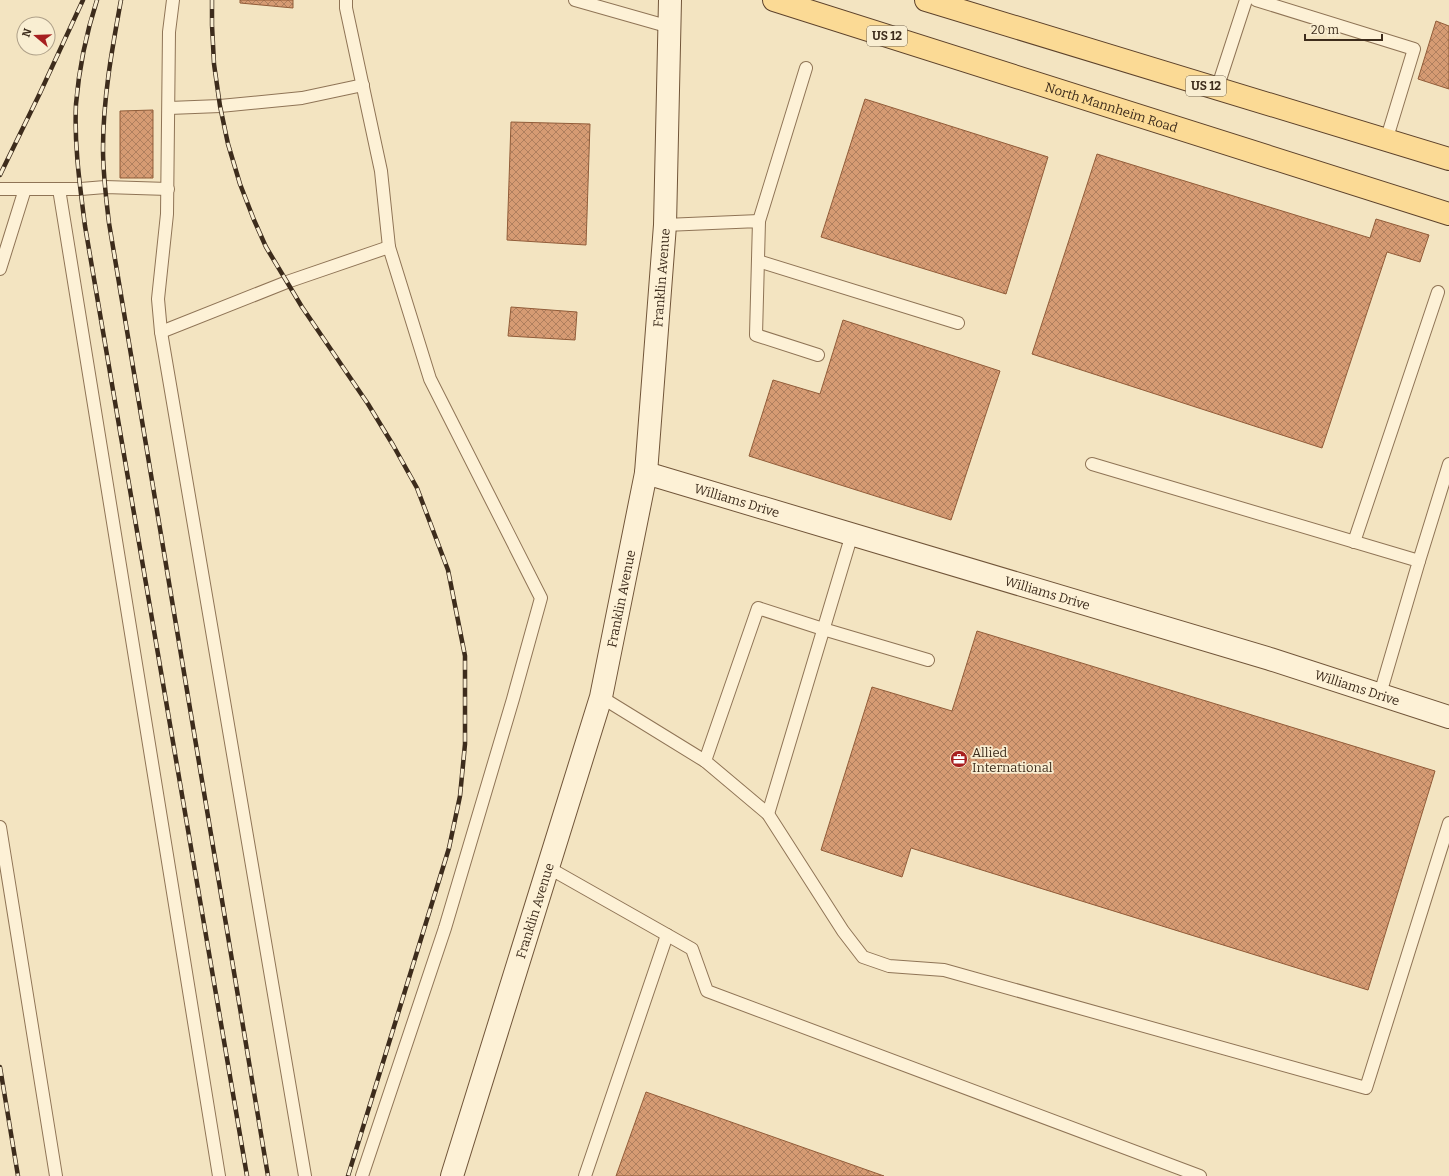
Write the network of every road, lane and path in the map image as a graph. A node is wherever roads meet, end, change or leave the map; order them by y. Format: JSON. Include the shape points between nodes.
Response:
{"nodes":[{"id":1,"x":173,"y":0,"type":"edge"},
{"id":2,"x":346,"y":0,"type":"edge"},
{"id":3,"x":575,"y":0,"type":"edge"},
{"id":4,"x":670,"y":0,"type":"edge"},
{"id":5,"x":774,"y":0,"type":"edge"},
{"id":6,"x":926,"y":0,"type":"edge"},
{"id":7,"x":1246,"y":0,"type":"edge"},
{"id":8,"x":1256,"y":0,"type":"edge"},
{"id":9,"x":670,"y":27,"type":"junction"},
{"id":10,"x":806,"y":68,"type":"dead end"},
{"id":11,"x":363,"y":85,"type":"junction"},
{"id":12,"x":1217,"y":89,"type":"junction"},
{"id":13,"x":169,"y":108,"type":"junction"},
{"id":14,"x":1386,"y":140,"type":"junction"},
{"id":15,"x":1449,"y":160,"type":"edge"},
{"id":16,"x":0,"y":189,"type":"edge"},
{"id":17,"x":25,"y":189,"type":"junction"},
{"id":18,"x":59,"y":189,"type":"junction"},
{"id":19,"x":168,"y":189,"type":"junction"},
{"id":20,"x":1449,"y":214,"type":"edge"},
{"id":21,"x":759,"y":221,"type":"junction"},
{"id":22,"x":666,"y":225,"type":"junction"},
{"id":23,"x":389,"y":247,"type":"junction"},
{"id":24,"x":758,"y":261,"type":"junction"},
{"id":25,"x":0,"y":268,"type":"edge"},
{"id":26,"x":1438,"y":292,"type":"dead end"},
{"id":27,"x":958,"y":323,"type":"dead end"},
{"id":28,"x":161,"y":332,"type":"junction"},
{"id":29,"x":818,"y":355,"type":"dead end"},
{"id":30,"x":1092,"y":464,"type":"dead end"},
{"id":31,"x":1449,"y":464,"type":"edge"},
{"id":32,"x":646,"y":473,"type":"junction"},
{"id":33,"x":852,"y":534,"type":"junction"},
{"id":34,"x":1354,"y":542,"type":"junction"},
{"id":35,"x":1418,"y":561,"type":"junction"},
{"id":36,"x":823,"y":629,"type":"junction"},
{"id":37,"x":928,"y":660,"type":"dead end"},
{"id":38,"x":1380,"y":694,"type":"junction"},
{"id":39,"x":601,"y":697,"type":"junction"},
{"id":40,"x":1449,"y":716,"type":"edge"},
{"id":41,"x":705,"y":761,"type":"junction"},
{"id":42,"x":768,"y":814,"type":"junction"},
{"id":43,"x":1449,"y":823,"type":"edge"},
{"id":44,"x":0,"y":827,"type":"edge"},
{"id":45,"x":549,"y":868,"type":"junction"},
{"id":46,"x":667,"y":935,"type":"junction"},
{"id":47,"x":56,"y":1176,"type":"edge"},
{"id":48,"x":219,"y":1176,"type":"edge"},
{"id":49,"x":305,"y":1176,"type":"edge"},
{"id":50,"x":362,"y":1176,"type":"edge"},
{"id":51,"x":452,"y":1176,"type":"edge"},
{"id":52,"x":585,"y":1176,"type":"edge"},
{"id":53,"x":1200,"y":1176,"type":"edge"}],
"edges":[{"from":1,"to":13,"type":"lane","via":[[169,32]]},
{"from":2,"to":11,"type":"lane"},
{"from":3,"to":9,"type":"lane"},
{"from":4,"to":9,"type":"main road","name":"Franklin Avenue"},
{"from":5,"to":20,"type":"main road","name":"North Mannheim Road","number":"US 12"},
{"from":6,"to":12,"type":"main road","number":"US 12"},
{"from":7,"to":12,"type":"lane"},
{"from":8,"to":14,"type":"lane","via":[[1414,49]]},
{"from":9,"to":22,"type":"main road","name":"Franklin Avenue"},
{"from":10,"to":21,"type":"lane"},
{"from":11,"to":13,"type":"lane","via":[[302,98]]},
{"from":11,"to":23,"type":"lane","via":[[381,171]]},
{"from":12,"to":14,"type":"main road","number":"US 12"},
{"from":13,"to":19,"type":"lane"},
{"from":14,"to":15,"type":"main road","number":"US 12"},
{"from":16,"to":17,"type":"lane"},
{"from":17,"to":18,"type":"lane"},
{"from":17,"to":25,"type":"lane"},
{"from":18,"to":19,"type":"lane"},
{"from":18,"to":48,"type":"lane"},
{"from":19,"to":28,"type":"lane","via":[[158,299]]},
{"from":21,"to":22,"type":"lane"},
{"from":21,"to":24,"type":"lane"},
{"from":22,"to":32,"type":"main road","name":"Franklin Avenue"},
{"from":23,"to":28,"type":"lane","via":[[287,282]]},
{"from":23,"to":50,"type":"lane","via":[[430,379],[541,598],[444,928]]},
{"from":24,"to":27,"type":"lane"},
{"from":24,"to":29,"type":"lane","via":[[756,335]]},
{"from":26,"to":34,"type":"lane"},
{"from":28,"to":49,"type":"lane"},
{"from":30,"to":34,"type":"lane"},
{"from":31,"to":35,"type":"lane"},
{"from":32,"to":33,"type":"main road","name":"Williams Drive"},
{"from":32,"to":39,"type":"main road","name":"Franklin Avenue"},
{"from":33,"to":36,"type":"lane"},
{"from":33,"to":38,"type":"main road","name":"Williams Drive"},
{"from":34,"to":35,"type":"lane"},
{"from":35,"to":38,"type":"lane"},
{"from":36,"to":37,"type":"lane"},
{"from":36,"to":41,"type":"lane","via":[[758,608]]},
{"from":36,"to":42,"type":"lane"},
{"from":38,"to":40,"type":"main road","name":"Williams Drive"},
{"from":39,"to":41,"type":"lane"},
{"from":39,"to":45,"type":"main road","name":"Franklin Avenue"},
{"from":41,"to":42,"type":"lane"},
{"from":42,"to":43,"type":"lane","via":[[862,958],[889,966],[944,970],[1366,1088]]},
{"from":44,"to":47,"type":"lane"},
{"from":45,"to":46,"type":"lane"},
{"from":45,"to":51,"type":"main road","name":"Franklin Avenue"},
{"from":46,"to":52,"type":"lane"},
{"from":46,"to":53,"type":"lane","via":[[692,949],[707,991]]}]}
